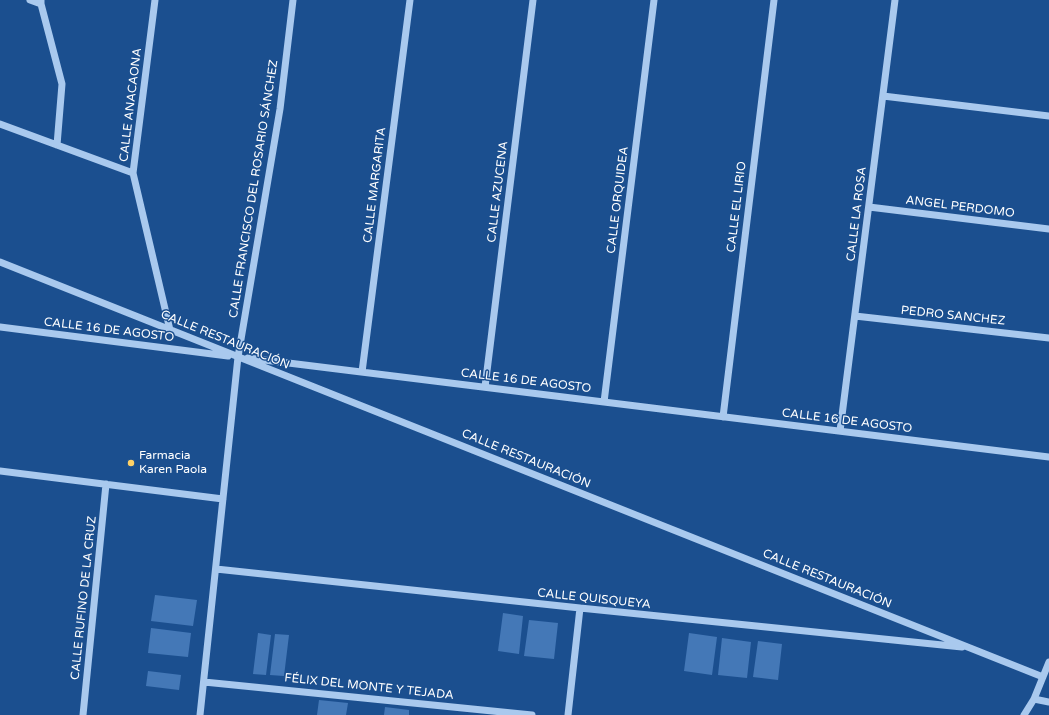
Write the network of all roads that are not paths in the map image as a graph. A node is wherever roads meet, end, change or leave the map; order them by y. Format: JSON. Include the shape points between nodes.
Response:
{"nodes":[{"id":1,"x":30,"y":0,"type":"edge"},
{"id":2,"x":155,"y":0,"type":"edge"},
{"id":3,"x":293,"y":0,"type":"edge"},
{"id":4,"x":410,"y":0,"type":"edge"},
{"id":5,"x":533,"y":0,"type":"edge"},
{"id":6,"x":654,"y":0,"type":"edge"},
{"id":7,"x":774,"y":0,"type":"edge"},
{"id":8,"x":896,"y":0,"type":"edge"},
{"id":9,"x":41,"y":2,"type":"edge"},
{"id":10,"x":883,"y":96,"type":"junction"},
{"id":11,"x":1049,"y":116,"type":"edge"},
{"id":12,"x":0,"y":124,"type":"edge"},
{"id":13,"x":57,"y":145,"type":"junction"},
{"id":14,"x":133,"y":173,"type":"junction"},
{"id":15,"x":869,"y":207,"type":"junction"},
{"id":16,"x":1049,"y":229,"type":"edge"},
{"id":17,"x":0,"y":262,"type":"edge"},
{"id":18,"x":855,"y":316,"type":"junction"},
{"id":19,"x":0,"y":327,"type":"edge"},
{"id":20,"x":170,"y":330,"type":"junction"},
{"id":21,"x":1049,"y":338,"type":"edge"},
{"id":22,"x":238,"y":357,"type":"junction"},
{"id":23,"x":362,"y":372,"type":"junction"},
{"id":24,"x":485,"y":388,"type":"junction"},
{"id":25,"x":604,"y":402,"type":"junction"},
{"id":26,"x":723,"y":417,"type":"junction"},
{"id":27,"x":840,"y":431,"type":"junction"},
{"id":28,"x":1049,"y":457,"type":"edge"},
{"id":29,"x":0,"y":471,"type":"edge"},
{"id":30,"x":106,"y":484,"type":"junction"},
{"id":31,"x":223,"y":499,"type":"junction"},
{"id":32,"x":216,"y":569,"type":"junction"},
{"id":33,"x":580,"y":608,"type":"junction"},
{"id":34,"x":970,"y":648,"type":"junction"},
{"id":35,"x":1049,"y":662,"type":"edge"},
{"id":36,"x":1044,"y":677,"type":"junction"},
{"id":37,"x":204,"y":682,"type":"junction"},
{"id":38,"x":1034,"y":699,"type":"junction"},
{"id":39,"x":1049,"y":702,"type":"edge"},
{"id":40,"x":83,"y":715,"type":"edge"},
{"id":41,"x":200,"y":715,"type":"edge"},
{"id":42,"x":532,"y":715,"type":"edge"},
{"id":43,"x":568,"y":715,"type":"edge"},
{"id":44,"x":1024,"y":715,"type":"edge"}],
"edges":[{"from":1,"to":9,"type":"street"},
{"from":2,"to":14,"type":"street","name":"CALLE ANACAONA"},
{"from":3,"to":22,"type":"street","name":"CALLE FRANCISCO DEL ROSARIO SÁNCHEZ","via":[[280,109]]},
{"from":4,"to":23,"type":"street","name":"CALLE MARGARITA"},
{"from":5,"to":24,"type":"street","name":"CALLE AZUCENA"},
{"from":6,"to":25,"type":"street","name":"CALLE ORQUIDEA"},
{"from":7,"to":26,"type":"street","name":"CALLE EL LIRIO"},
{"from":8,"to":10,"type":"street","name":"CALLE LA ROSA"},
{"from":9,"to":13,"type":"street","via":[[62,84]]},
{"from":10,"to":11,"type":"street"},
{"from":10,"to":15,"type":"street","name":"CALLE LA ROSA"},
{"from":12,"to":13,"type":"street"},
{"from":13,"to":14,"type":"street"},
{"from":14,"to":20,"type":"street","name":"CALLE ANACAONA"},
{"from":15,"to":16,"type":"street","name":"ANGEL PERDOMO"},
{"from":15,"to":18,"type":"street","name":"CALLE LA ROSA"},
{"from":17,"to":20,"type":"street","name":"CALLE RESTAURACIÓN"},
{"from":18,"to":21,"type":"street","name":"PEDRO SANCHEZ"},
{"from":18,"to":27,"type":"street","name":"CALLE LA ROSA"},
{"from":19,"to":22,"type":"street","name":"CALLE 16 DE AGOSTO"},
{"from":20,"to":22,"type":"street","name":"CALLE RESTAURACIÓN"},
{"from":22,"to":23,"type":"street","name":"CALLE 16 DE AGOSTO"},
{"from":22,"to":31,"type":"street","name":"CALLE FRANCISCO DEL ROSARIO SÁNCHEZ"},
{"from":22,"to":34,"type":"street","name":"CALLE RESTAURACIÓN"},
{"from":23,"to":24,"type":"street","name":"CALLE 16 DE AGOSTO"},
{"from":24,"to":25,"type":"street","name":"CALLE 16 DE AGOSTO"},
{"from":25,"to":26,"type":"street","name":"CALLE 16 DE AGOSTO"},
{"from":26,"to":27,"type":"street","name":"CALLE 16 DE AGOSTO"},
{"from":27,"to":28,"type":"street","name":"CALLE 16 DE AGOSTO"},
{"from":29,"to":30,"type":"street"},
{"from":30,"to":31,"type":"street"},
{"from":30,"to":40,"type":"street","name":"CALLE RUFINO DE LA CRUZ"},
{"from":31,"to":32,"type":"street","name":"CALLE FRANCISCO DEL ROSARIO SÁNCHEZ"},
{"from":32,"to":33,"type":"street","name":"CALLE QUISQUEYA"},
{"from":32,"to":37,"type":"street","name":"CALLE FRANCISCO DEL ROSARIO SÁNCHEZ"},
{"from":33,"to":34,"type":"street","name":"CALLE QUISQUEYA"},
{"from":33,"to":43,"type":"street"},
{"from":34,"to":36,"type":"street","name":"CALLE RESTAURACIÓN"},
{"from":35,"to":36,"type":"street"},
{"from":36,"to":38,"type":"street"},
{"from":37,"to":41,"type":"street","name":"CALLE FRANCISCO DEL ROSARIO SÁNCHEZ"},
{"from":37,"to":42,"type":"street","name":"FÉLIX DEL MONTE Y TEJADA"},
{"from":38,"to":39,"type":"street"},
{"from":38,"to":44,"type":"street"}]}
